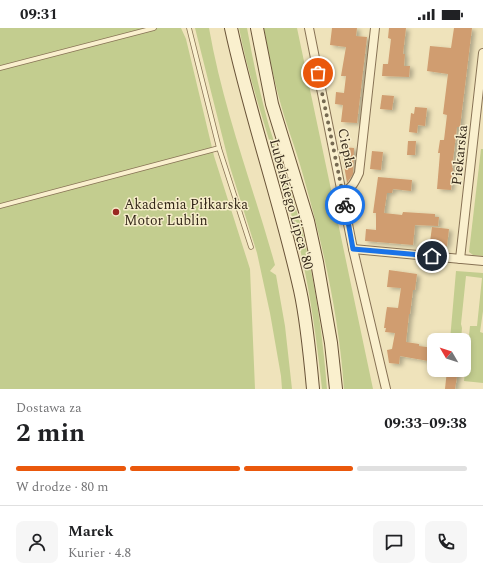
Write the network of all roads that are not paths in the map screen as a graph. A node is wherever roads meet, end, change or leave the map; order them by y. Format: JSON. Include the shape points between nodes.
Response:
{"nodes":[{"id":1,"x":154,"y":28,"type":"edge"},
{"id":2,"x":189,"y":28,"type":"edge"},
{"id":3,"x":231,"y":28,"type":"edge"},
{"id":4,"x":257,"y":28,"type":"edge"},
{"id":5,"x":309,"y":28,"type":"edge"},
{"id":6,"x":376,"y":28,"type":"edge"},
{"id":7,"x":483,"y":53,"type":"edge"},
{"id":8,"x":0,"y":68,"type":"edge"},
{"id":9,"x":219,"y":148,"type":"junction"},
{"id":10,"x":342,"y":193,"type":"junction"},
{"id":11,"x":0,"y":205,"type":"edge"},
{"id":12,"x":251,"y":247,"type":"dead end"},
{"id":13,"x":353,"y":249,"type":"junction"},
{"id":14,"x":460,"y":259,"type":"junction"},
{"id":15,"x":483,"y":261,"type":"edge"},
{"id":16,"x":313,"y":389,"type":"edge"},
{"id":17,"x":336,"y":389,"type":"edge"},
{"id":18,"x":386,"y":389,"type":"edge"}],
"edges":[{"from":1,"to":8,"type":"lane"},
{"from":2,"to":9,"type":"lane"},
{"from":3,"to":16,"type":"main road","name":"Lubelskiego Lipca '80","via":[[300,291]]},
{"from":4,"to":17,"type":"main road","name":"Lubelskiego Lipca '80","via":[[272,104],[308,220],[331,343]]},
{"from":5,"to":10,"type":"street","name":"Ciepła"},
{"from":6,"to":10,"type":"street","via":[[359,172],[354,184]]},
{"from":7,"to":14,"type":"street","name":"Piekarska"},
{"from":9,"to":11,"type":"lane"},
{"from":9,"to":12,"type":"lane"},
{"from":10,"to":13,"type":"street","name":"Ciepła"},
{"from":13,"to":14,"type":"street"},
{"from":13,"to":18,"type":"street","name":"Ciepła"},
{"from":14,"to":15,"type":"street"}]}
